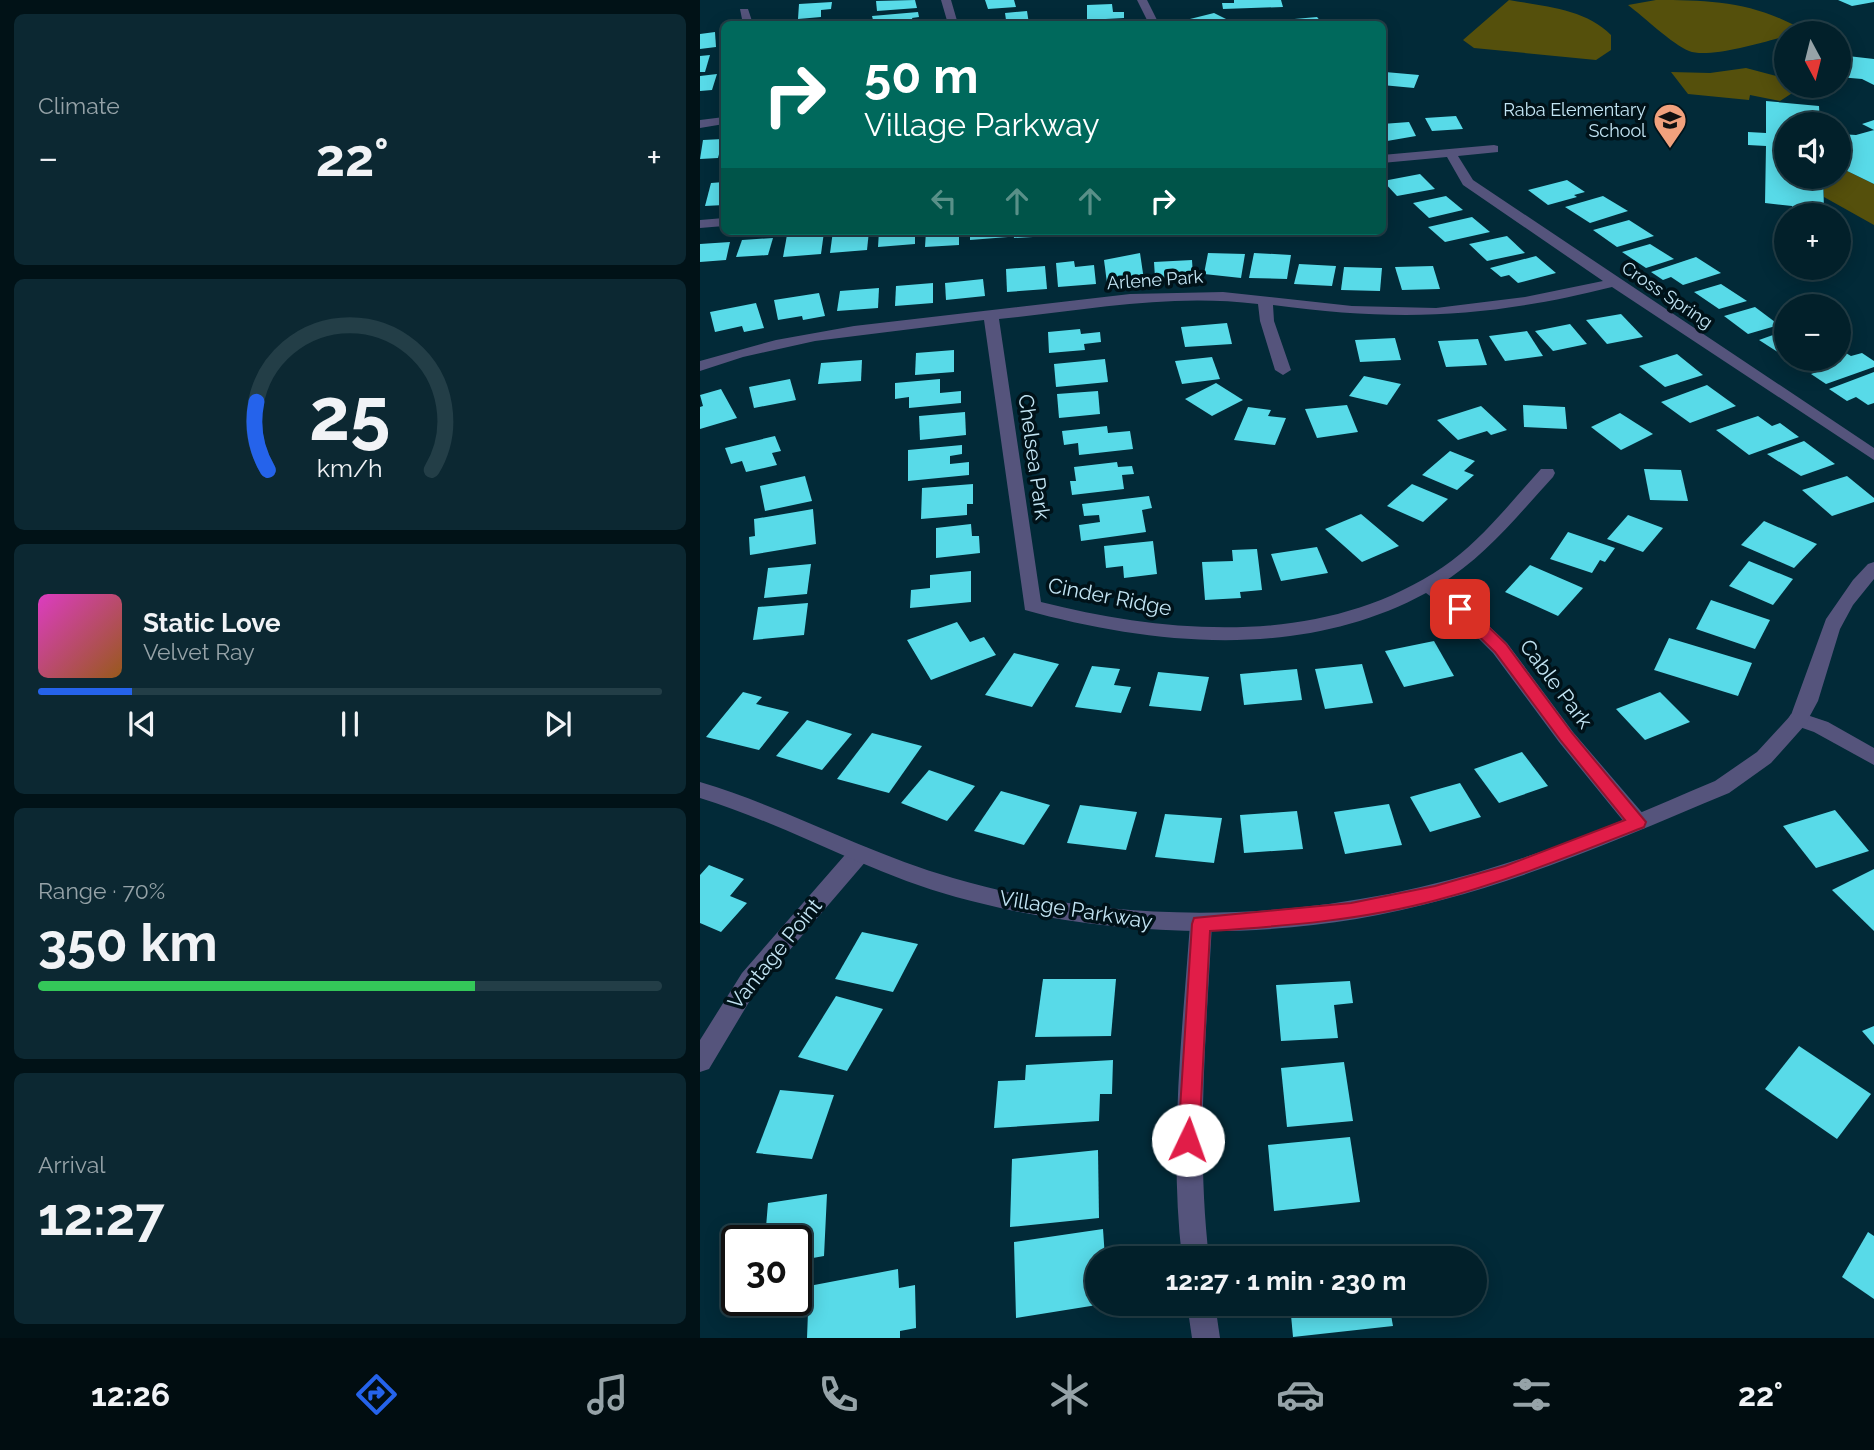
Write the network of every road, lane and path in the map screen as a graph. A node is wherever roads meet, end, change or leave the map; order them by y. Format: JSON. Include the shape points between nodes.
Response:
{"nodes":[{"id":1,"x":946,"y":0,"type":"edge"},
{"id":2,"x":1142,"y":0,"type":"edge"},
{"id":3,"x":744,"y":11,"type":"dead end"},
{"id":4,"x":747,"y":21,"type":"edge"},
{"id":5,"x":952,"y":21,"type":"edge"},
{"id":6,"x":1152,"y":21,"type":"edge"},
{"id":7,"x":721,"y":121,"type":"edge"},
{"id":8,"x":700,"y":124,"type":"edge"},
{"id":9,"x":1494,"y":149,"type":"dead end"},
{"id":10,"x":1451,"y":154,"type":"junction"},
{"id":11,"x":1386,"y":159,"type":"edge"},
{"id":12,"x":721,"y":222,"type":"edge"},
{"id":13,"x":700,"y":224,"type":"edge"},
{"id":14,"x":1614,"y":282,"type":"junction"},
{"id":15,"x":1265,"y":301,"type":"junction"},
{"id":16,"x":992,"y":315,"type":"junction"},
{"id":17,"x":700,"y":366,"type":"edge"},
{"id":18,"x":1283,"y":370,"type":"dead end"},
{"id":19,"x":1874,"y":455,"type":"edge"},
{"id":20,"x":1547,"y":473,"type":"dead end"},
{"id":21,"x":1874,"y":568,"type":"edge"},
{"id":22,"x":1426,"y":584,"type":"junction"},
{"id":23,"x":1032,"y":606,"type":"joint"},
{"id":24,"x":1798,"y":719,"type":"junction"},
{"id":25,"x":1874,"y":757,"type":"edge"},
{"id":26,"x":700,"y":790,"type":"edge"},
{"id":27,"x":1637,"y":822,"type":"junction"},
{"id":28,"x":859,"y":854,"type":"junction"},
{"id":29,"x":1201,"y":924,"type":"junction"},
{"id":30,"x":700,"y":1061,"type":"edge"},
{"id":31,"x":1193,"y":1246,"type":"edge"},
{"id":32,"x":1203,"y":1316,"type":"edge"},
{"id":33,"x":1206,"y":1338,"type":"edge"}],
"edges":[{"from":1,"to":5,"type":"street"},
{"from":2,"to":6,"type":"street"},
{"from":3,"to":4,"type":"street"},
{"from":7,"to":8,"type":"street"},
{"from":9,"to":10,"type":"street"},
{"from":10,"to":11,"type":"street"},
{"from":10,"to":14,"type":"street","name":"Cross Spring","via":[[1468,182]]},
{"from":12,"to":13,"type":"street"},
{"from":14,"to":15,"type":"street","name":"Arlene Park","via":[[1536,302],[1445,312],[1371,312]]},
{"from":14,"to":19,"type":"street","name":"Cross Spring"},
{"from":15,"to":16,"type":"street","name":"Arlene Park","via":[[1166,296]]},
{"from":15,"to":18,"type":"street"},
{"from":16,"to":17,"type":"street","name":"Arlene Park","via":[[828,334]]},
{"from":16,"to":23,"type":"street","name":"Chelsea Park"},
{"from":20,"to":22,"type":"street","name":"Cinder Ridge","via":[[1468,556]]},
{"from":21,"to":24,"type":"street","name":"Village Parkway","via":[[1841,609]]},
{"from":22,"to":23,"type":"street","name":"Cinder Ridge","via":[[1328,621],[1242,633],[1143,631]]},
{"from":22,"to":27,"type":"street","name":"Cable Park","via":[[1500,648]]},
{"from":24,"to":25,"type":"street"},
{"from":24,"to":27,"type":"street","name":"Village Parkway","via":[[1767,756],[1746,772],[1722,787]]},
{"from":26,"to":28,"type":"street","name":"Village Parkway"},
{"from":27,"to":29,"type":"street","name":"Village Parkway","via":[[1509,872],[1435,894],[1291,918]]},
{"from":28,"to":29,"type":"street","name":"Village Parkway","via":[[952,888],[1027,907],[1106,919]]},
{"from":28,"to":30,"type":"street","name":"Vantage Point","via":[[750,980]]},
{"from":29,"to":31,"type":"street","via":[[1188,1140]]},
{"from":32,"to":33,"type":"street"}]}
